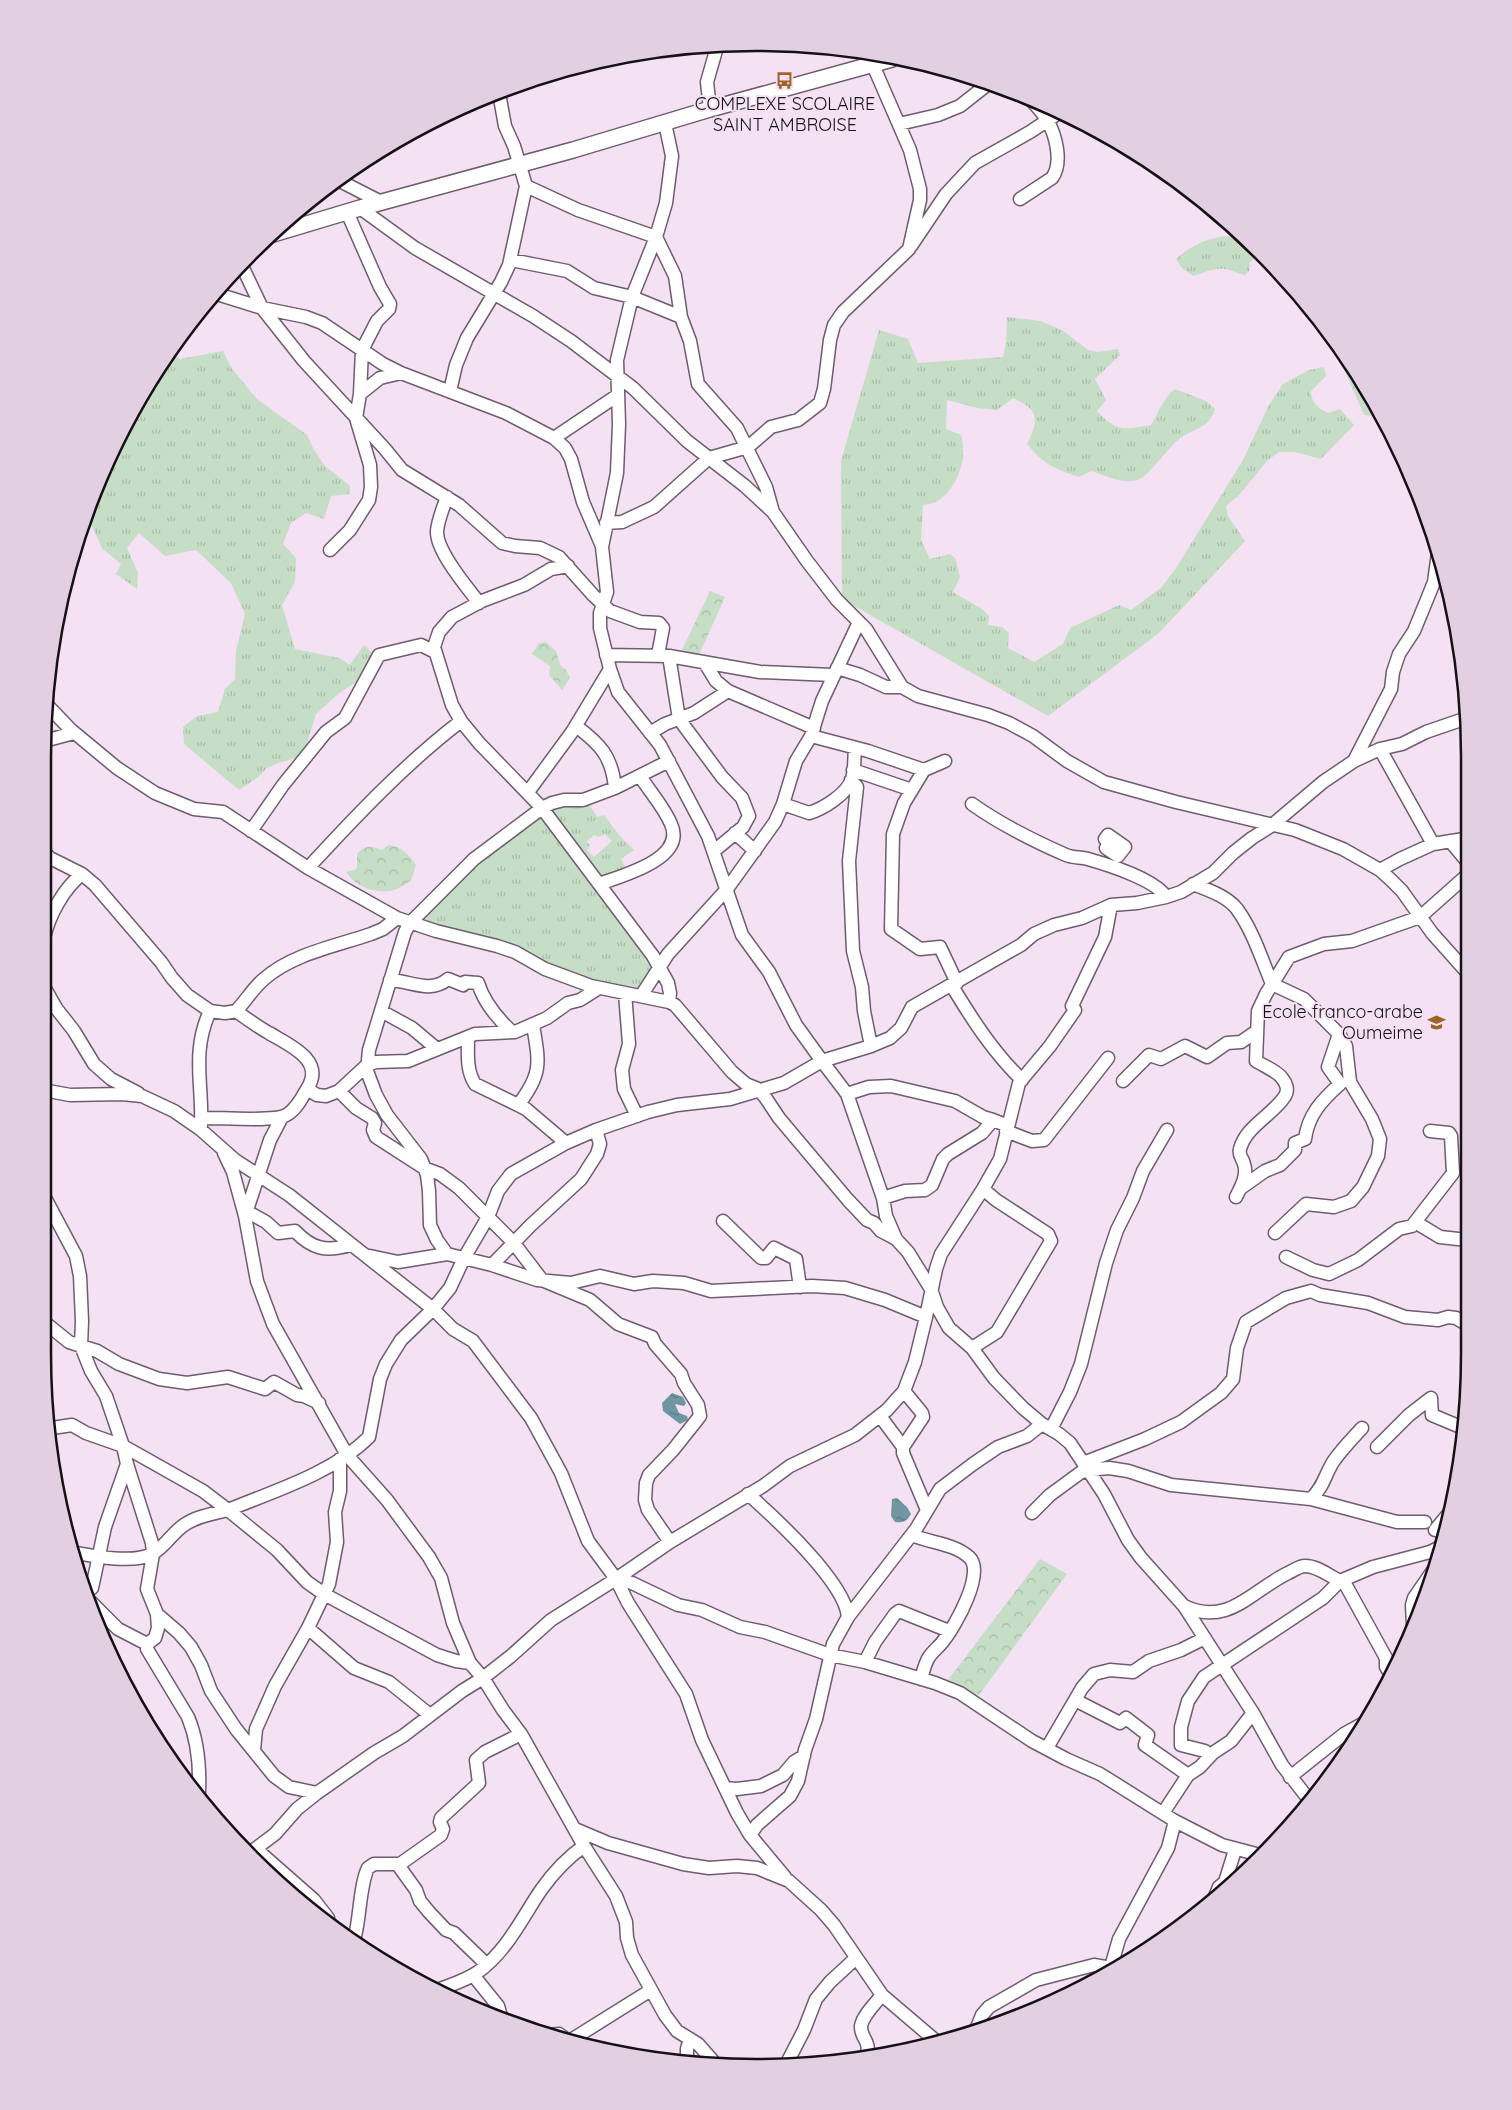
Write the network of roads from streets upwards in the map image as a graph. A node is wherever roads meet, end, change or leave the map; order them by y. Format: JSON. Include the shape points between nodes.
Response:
{"nodes":[{"id":1,"x":715,"y":53,"type":"edge"},
{"id":2,"x":879,"y":62,"type":"edge"},
{"id":3,"x":873,"y":64,"type":"junction"},
{"id":4,"x":982,"y":89,"type":"edge"},
{"id":5,"x":500,"y":100,"type":"edge"},
{"id":6,"x":710,"y":109,"type":"junction"},
{"id":7,"x":1041,"y":112,"type":"edge"},
{"id":8,"x":1053,"y":117,"type":"edge"},
{"id":9,"x":1048,"y":120,"type":"junction"},
{"id":10,"x":665,"y":123,"type":"junction"},
{"id":11,"x":899,"y":124,"type":"junction"},
{"id":12,"x":520,"y":165,"type":"junction"},
{"id":13,"x":345,"y":184,"type":"edge"},
{"id":14,"x":526,"y":186,"type":"junction"},
{"id":15,"x":1020,"y":199,"type":"dead end"},
{"id":16,"x":381,"y":202,"type":"junction"},
{"id":17,"x":353,"y":210,"type":"junction"},
{"id":18,"x":287,"y":230,"type":"edge"},
{"id":19,"x":656,"y":237,"type":"junction"},
{"id":20,"x":909,"y":249,"type":"junction"},
{"id":21,"x":511,"y":260,"type":"junction"},
{"id":22,"x":245,"y":272,"type":"edge"},
{"id":23,"x":493,"y":294,"type":"junction"},
{"id":24,"x":222,"y":296,"type":"edge"},
{"id":25,"x":632,"y":297,"type":"junction"},
{"id":26,"x":262,"y":308,"type":"junction"},
{"id":27,"x":681,"y":317,"type":"junction"},
{"id":28,"x":362,"y":350,"type":"junction"},
{"id":29,"x":401,"y":373,"type":"junction"},
{"id":30,"x":617,"y":377,"type":"junction"},
{"id":31,"x":450,"y":391,"type":"junction"},
{"id":32,"x":360,"y":394,"type":"junction"},
{"id":33,"x":618,"y":395,"type":"junction"},
{"id":34,"x":356,"y":418,"type":"junction"},
{"id":35,"x":554,"y":438,"type":"junction"},
{"id":36,"x":748,"y":447,"type":"junction"},
{"id":37,"x":709,"y":458,"type":"junction"},
{"id":38,"x":447,"y":497,"type":"junction"},
{"id":39,"x":773,"y":512,"type":"junction"},
{"id":40,"x":606,"y":523,"type":"junction"},
{"id":41,"x":602,"y":547,"type":"junction"},
{"id":42,"x":330,"y":550,"type":"dead end"},
{"id":43,"x":568,"y":566,"type":"junction"},
{"id":44,"x":1436,"y":570,"type":"edge"},
{"id":45,"x":479,"y":602,"type":"junction"},
{"id":46,"x":602,"y":605,"type":"junction"},
{"id":47,"x":859,"y":622,"type":"junction"},
{"id":48,"x":435,"y":652,"type":"junction"},
{"id":49,"x":606,"y":655,"type":"junction"},
{"id":50,"x":664,"y":656,"type":"junction"},
{"id":51,"x":705,"y":663,"type":"junction"},
{"id":52,"x":610,"y":669,"type":"junction"},
{"id":53,"x":835,"y":671,"type":"junction"},
{"id":54,"x":902,"y":687,"type":"junction"},
{"id":55,"x":728,"y":691,"type":"junction"},
{"id":56,"x":53,"y":711,"type":"edge"},
{"id":57,"x":679,"y":719,"type":"junction"},
{"id":58,"x":461,"y":721,"type":"junction"},
{"id":59,"x":1459,"y":721,"type":"edge"},
{"id":60,"x":576,"y":726,"type":"junction"},
{"id":61,"x":813,"y":732,"type":"junction"},
{"id":62,"x":74,"y":733,"type":"junction"},
{"id":63,"x":650,"y":733,"type":"junction"},
{"id":64,"x":52,"y":736,"type":"edge"},
{"id":65,"x":856,"y":748,"type":"junction"},
{"id":66,"x":1380,"y":749,"type":"junction"},
{"id":67,"x":946,"y":761,"type":"dead end"},
{"id":68,"x":669,"y":762,"type":"junction"},
{"id":69,"x":1354,"y":762,"type":"junction"},
{"id":70,"x":924,"y":770,"type":"junction"},
{"id":71,"x":852,"y":775,"type":"junction"},
{"id":72,"x":640,"y":776,"type":"junction"},
{"id":73,"x":615,"y":788,"type":"junction"},
{"id":74,"x":912,"y":790,"type":"junction"},
{"id":75,"x":528,"y":792,"type":"junction"},
{"id":76,"x":783,"y":804,"type":"junction"},
{"id":77,"x":972,"y":804,"type":"dead end"},
{"id":78,"x":542,"y":808,"type":"junction"},
{"id":79,"x":1271,"y":826,"type":"junction"},
{"id":80,"x":251,"y":831,"type":"junction"},
{"id":81,"x":735,"y":833,"type":"junction"},
{"id":82,"x":1461,"y":839,"type":"edge"},
{"id":83,"x":1450,"y":841,"type":"junction"},
{"id":84,"x":1433,"y":844,"type":"junction"},
{"id":85,"x":714,"y":851,"type":"junction"},
{"id":86,"x":755,"y":851,"type":"junction"},
{"id":87,"x":1461,"y":854,"type":"edge"},
{"id":88,"x":51,"y":858,"type":"edge"},
{"id":89,"x":308,"y":868,"type":"junction"},
{"id":90,"x":1380,"y":870,"type":"junction"},
{"id":91,"x":82,"y":874,"type":"junction"},
{"id":92,"x":1461,"y":881,"type":"edge"},
{"id":93,"x":599,"y":884,"type":"junction"},
{"id":94,"x":1193,"y":884,"type":"junction"},
{"id":95,"x":727,"y":889,"type":"junction"},
{"id":96,"x":1166,"y":897,"type":"junction"},
{"id":97,"x":1111,"y":905,"type":"junction"},
{"id":98,"x":1420,"y":917,"type":"junction"},
{"id":99,"x":397,"y":918,"type":"junction"},
{"id":100,"x":51,"y":919,"type":"edge"},
{"id":101,"x":410,"y":923,"type":"junction"},
{"id":102,"x":1461,"y":965,"type":"edge"},
{"id":103,"x":660,"y":966,"type":"junction"},
{"id":104,"x":390,"y":980,"type":"junction"},
{"id":105,"x":954,"y":984,"type":"junction"},
{"id":106,"x":1272,"y":984,"type":"junction"},
{"id":107,"x":599,"y":988,"type":"junction"},
{"id":108,"x":625,"y":993,"type":"junction"},
{"id":109,"x":640,"y":996,"type":"junction"},
{"id":110,"x":51,"y":1000,"type":"edge"},
{"id":111,"x":669,"y":1002,"type":"junction"},
{"id":112,"x":210,"y":1011,"type":"junction"},
{"id":113,"x":236,"y":1011,"type":"junction"},
{"id":114,"x":381,"y":1011,"type":"junction"},
{"id":115,"x":533,"y":1025,"type":"junction"},
{"id":116,"x":512,"y":1032,"type":"junction"},
{"id":117,"x":1257,"y":1032,"type":"junction"},
{"id":118,"x":1339,"y":1034,"type":"junction"},
{"id":119,"x":468,"y":1037,"type":"junction"},
{"id":120,"x":871,"y":1046,"type":"junction"},
{"id":121,"x":437,"y":1049,"type":"junction"},
{"id":122,"x":1108,"y":1058,"type":"dead end"},
{"id":123,"x":822,"y":1061,"type":"junction"},
{"id":124,"x":367,"y":1065,"type":"junction"},
{"id":125,"x":1022,"y":1080,"type":"junction"},
{"id":126,"x":1124,"y":1081,"type":"dead end"},
{"id":127,"x":307,"y":1089,"type":"junction"},
{"id":128,"x":758,"y":1089,"type":"junction"},
{"id":129,"x":338,"y":1091,"type":"junction"},
{"id":130,"x":51,"y":1092,"type":"edge"},
{"id":131,"x":847,"y":1094,"type":"junction"},
{"id":132,"x":142,"y":1096,"type":"junction"},
{"id":133,"x":518,"y":1105,"type":"junction"},
{"id":134,"x":637,"y":1116,"type":"junction"},
{"id":135,"x":282,"y":1117,"type":"junction"},
{"id":136,"x":992,"y":1120,"type":"junction"},
{"id":137,"x":201,"y":1123,"type":"junction"},
{"id":138,"x":1007,"y":1129,"type":"junction"},
{"id":139,"x":596,"y":1130,"type":"junction"},
{"id":140,"x":1167,"y":1130,"type":"dead end"},
{"id":141,"x":1430,"y":1131,"type":"dead end"},
{"id":142,"x":566,"y":1143,"type":"junction"},
{"id":143,"x":221,"y":1148,"type":"junction"},
{"id":144,"x":424,"y":1168,"type":"junction"},
{"id":145,"x":258,"y":1176,"type":"junction"},
{"id":146,"x":983,"y":1189,"type":"junction"},
{"id":147,"x":883,"y":1198,"type":"junction"},
{"id":148,"x":51,"y":1210,"type":"edge"},
{"id":149,"x":245,"y":1213,"type":"junction"},
{"id":150,"x":488,"y":1217,"type":"junction"},
{"id":151,"x":722,"y":1220,"type":"dead end"},
{"id":152,"x":1415,"y":1222,"type":"junction"},
{"id":153,"x":1275,"y":1233,"type":"dead end"},
{"id":154,"x":896,"y":1239,"type":"junction"},
{"id":155,"x":1461,"y":1239,"type":"edge"},
{"id":156,"x":513,"y":1242,"type":"junction"},
{"id":157,"x":350,"y":1245,"type":"junction"},
{"id":158,"x":447,"y":1254,"type":"junction"},
{"id":159,"x":365,"y":1255,"type":"junction"},
{"id":160,"x":1286,"y":1257,"type":"dead end"},
{"id":161,"x":464,"y":1258,"type":"junction"},
{"id":162,"x":492,"y":1265,"type":"junction"},
{"id":163,"x":542,"y":1280,"type":"junction"},
{"id":164,"x":800,"y":1287,"type":"junction"},
{"id":165,"x":932,"y":1289,"type":"junction"},
{"id":166,"x":433,"y":1309,"type":"junction"},
{"id":167,"x":926,"y":1317,"type":"junction"},
{"id":168,"x":1461,"y":1321,"type":"edge"},
{"id":169,"x":51,"y":1329,"type":"edge"},
{"id":170,"x":81,"y":1346,"type":"junction"},
{"id":171,"x":972,"y":1348,"type":"junction"},
{"id":172,"x":904,"y":1391,"type":"junction"},
{"id":173,"x":319,"y":1403,"type":"junction"},
{"id":174,"x":880,"y":1416,"type":"junction"},
{"id":175,"x":1457,"y":1425,"type":"edge"},
{"id":176,"x":55,"y":1427,"type":"edge"},
{"id":177,"x":1046,"y":1427,"type":"junction"},
{"id":178,"x":1362,"y":1428,"type":"dead end"},
{"id":179,"x":124,"y":1446,"type":"junction"},
{"id":180,"x":903,"y":1447,"type":"junction"},
{"id":181,"x":1376,"y":1447,"type":"dead end"},
{"id":182,"x":344,"y":1457,"type":"junction"},
{"id":183,"x":127,"y":1464,"type":"junction"},
{"id":184,"x":1085,"y":1466,"type":"junction"},
{"id":185,"x":748,"y":1494,"type":"junction"},
{"id":186,"x":1310,"y":1499,"type":"junction"},
{"id":187,"x":228,"y":1510,"type":"junction"},
{"id":188,"x":927,"y":1510,"type":"junction"},
{"id":189,"x":1032,"y":1513,"type":"dead end"},
{"id":190,"x":1441,"y":1518,"type":"edge"},
{"id":191,"x":912,"y":1535,"type":"junction"},
{"id":192,"x":670,"y":1542,"type":"junction"},
{"id":193,"x":1432,"y":1551,"type":"edge"},
{"id":194,"x":80,"y":1553,"type":"edge"},
{"id":195,"x":153,"y":1554,"type":"junction"},
{"id":196,"x":98,"y":1555,"type":"junction"},
{"id":197,"x":616,"y":1579,"type":"junction"},
{"id":198,"x":1341,"y":1581,"type":"junction"},
{"id":199,"x":92,"y":1588,"type":"edge"},
{"id":200,"x":1420,"y":1590,"type":"edge"},
{"id":201,"x":324,"y":1594,"type":"junction"},
{"id":202,"x":1184,"y":1606,"type":"junction"},
{"id":203,"x":1412,"y":1610,"type":"edge"},
{"id":204,"x":100,"y":1611,"type":"edge"},
{"id":205,"x":157,"y":1614,"type":"junction"},
{"id":206,"x":848,"y":1617,"type":"junction"},
{"id":207,"x":308,"y":1628,"type":"junction"},
{"id":208,"x":949,"y":1632,"type":"junction"},
{"id":209,"x":1205,"y":1638,"type":"junction"},
{"id":210,"x":147,"y":1644,"type":"junction"},
{"id":211,"x":830,"y":1654,"type":"junction"},
{"id":212,"x":866,"y":1662,"type":"junction"},
{"id":213,"x":470,"y":1664,"type":"junction"},
{"id":214,"x":1222,"y":1664,"type":"junction"},
{"id":215,"x":1387,"y":1668,"type":"edge"},
{"id":216,"x":483,"y":1678,"type":"junction"},
{"id":217,"x":920,"y":1679,"type":"junction"},
{"id":218,"x":1075,"y":1700,"type":"junction"},
{"id":219,"x":1253,"y":1713,"type":"junction"},
{"id":220,"x":430,"y":1715,"type":"junction"},
{"id":221,"x":1352,"y":1730,"type":"edge"},
{"id":222,"x":522,"y":1734,"type":"junction"},
{"id":223,"x":1046,"y":1748,"type":"junction"},
{"id":224,"x":254,"y":1750,"type":"junction"},
{"id":225,"x":1205,"y":1752,"type":"dead end"},
{"id":226,"x":804,"y":1756,"type":"junction"},
{"id":227,"x":1188,"y":1775,"type":"junction"},
{"id":228,"x":1290,"y":1777,"type":"junction"},
{"id":229,"x":199,"y":1786,"type":"edge"},
{"id":230,"x":724,"y":1788,"type":"junction"},
{"id":231,"x":317,"y":1793,"type":"junction"},
{"id":232,"x":1305,"y":1795,"type":"edge"},
{"id":233,"x":1163,"y":1813,"type":"junction"},
{"id":234,"x":1175,"y":1821,"type":"junction"},
{"id":235,"x":575,"y":1829,"type":"junction"},
{"id":236,"x":750,"y":1835,"type":"junction"},
{"id":237,"x":584,"y":1846,"type":"junction"},
{"id":238,"x":255,"y":1849,"type":"edge"},
{"id":239,"x":1235,"y":1850,"type":"junction"},
{"id":240,"x":1252,"y":1853,"type":"edge"},
{"id":241,"x":268,"y":1861,"type":"edge"},
{"id":242,"x":398,"y":1865,"type":"junction"},
{"id":243,"x":1226,"y":1879,"type":"edge"},
{"id":244,"x":789,"y":1880,"type":"junction"},
{"id":245,"x":319,"y":1907,"type":"edge"},
{"id":246,"x":355,"y":1933,"type":"edge"},
{"id":247,"x":856,"y":1958,"type":"junction"},
{"id":248,"x":1113,"y":1961,"type":"edge"},
{"id":249,"x":486,"y":1964,"type":"junction"},
{"id":250,"x":1103,"y":1967,"type":"edge"},
{"id":251,"x":473,"y":1975,"type":"junction"},
{"id":252,"x":445,"y":1986,"type":"edge"},
{"id":253,"x":651,"y":1990,"type":"junction"},
{"id":254,"x":882,"y":1995,"type":"junction"},
{"id":255,"x":499,"y":2010,"type":"edge"},
{"id":256,"x":979,"y":2022,"type":"edge"},
{"id":257,"x":578,"y":2036,"type":"edge"},
{"id":258,"x":931,"y":2037,"type":"edge"},
{"id":259,"x":690,"y":2039,"type":"junction"},
{"id":260,"x":867,"y":2050,"type":"edge"},
{"id":261,"x":687,"y":2055,"type":"edge"},
{"id":262,"x":710,"y":2057,"type":"edge"},
{"id":263,"x":790,"y":2058,"type":"edge"}],
"edges":[{"from":1,"to":6,"type":"street","via":[[707,82]]},
{"from":2,"to":3,"type":"street"},
{"from":3,"to":6,"type":"street"},
{"from":3,"to":11,"type":"street"},
{"from":4,"to":11,"type":"street","via":[[960,106]]},
{"from":5,"to":12,"type":"street","via":[[505,126]]},
{"from":6,"to":10,"type":"street"},
{"from":7,"to":9,"type":"street"},
{"from":8,"to":9,"type":"street"},
{"from":9,"to":15,"type":"street","via":[[1058,157],[1054,175]]},
{"from":9,"to":20,"type":"street","via":[[986,155],[966,171],[946,194]]},
{"from":10,"to":12,"type":"street"},
{"from":10,"to":19,"type":"street","via":[[672,156],[666,203]]},
{"from":11,"to":20,"type":"street","via":[[920,189]]},
{"from":12,"to":14,"type":"street"},
{"from":12,"to":16,"type":"street"},
{"from":13,"to":16,"type":"street"},
{"from":14,"to":19,"type":"street","via":[[578,210]]},
{"from":14,"to":21,"type":"street"},
{"from":16,"to":17,"type":"street"},
{"from":17,"to":18,"type":"street"},
{"from":17,"to":23,"type":"street"},
{"from":17,"to":28,"type":"street","via":[[380,287],[390,304]]},
{"from":19,"to":25,"type":"street"},
{"from":19,"to":27,"type":"street","via":[[675,276]]},
{"from":20,"to":36,"type":"street","via":[[843,312],[834,325],[820,402],[798,420],[771,427]]},
{"from":21,"to":23,"type":"street"},
{"from":21,"to":25,"type":"street","via":[[567,271],[594,288]]},
{"from":22,"to":26,"type":"street"},
{"from":23,"to":30,"type":"street","via":[[556,331]]},
{"from":23,"to":31,"type":"street","via":[[462,348]]},
{"from":24,"to":26,"type":"street"},
{"from":25,"to":27,"type":"street"},
{"from":25,"to":30,"type":"street","via":[[620,342]]},
{"from":26,"to":28,"type":"street","via":[[322,323]]},
{"from":26,"to":34,"type":"street","via":[[304,361]]},
{"from":27,"to":36,"type":"street","via":[[690,341],[698,384],[737,428]]},
{"from":28,"to":29,"type":"street"},
{"from":28,"to":32,"type":"street"},
{"from":29,"to":31,"type":"street"},
{"from":29,"to":32,"type":"street","via":[[380,378]]},
{"from":30,"to":33,"type":"street"},
{"from":30,"to":37,"type":"street"},
{"from":31,"to":35,"type":"street","via":[[506,412]]},
{"from":32,"to":34,"type":"street"},
{"from":33,"to":35,"type":"street"},
{"from":33,"to":40,"type":"street","via":[[617,473]]},
{"from":34,"to":38,"type":"street","via":[[402,470]]},
{"from":34,"to":42,"type":"street","via":[[370,465],[370,494],[350,530]]},
{"from":35,"to":41,"type":"street","via":[[571,459],[583,502]]},
{"from":36,"to":37,"type":"street"},
{"from":36,"to":39,"type":"street"},
{"from":37,"to":39,"type":"street"},
{"from":37,"to":40,"type":"street","via":[[654,507],[622,522]]},
{"from":38,"to":43,"type":"street","via":[[502,543],[546,550],[559,556]]},
{"from":38,"to":45,"type":"street","via":[[438,538],[448,560]]},
{"from":39,"to":47,"type":"street","via":[[837,600]]},
{"from":40,"to":41,"type":"street"},
{"from":41,"to":46,"type":"street","via":[[606,592]]},
{"from":43,"to":45,"type":"street","via":[[551,569],[524,585]]},
{"from":43,"to":46,"type":"street"},
{"from":44,"to":69,"type":"street","via":[[1414,631],[1399,654],[1391,689]]},
{"from":45,"to":48,"type":"street","via":[[442,627],[435,641]]},
{"from":46,"to":49,"type":"street","via":[[599,621]]},
{"from":46,"to":50,"type":"street","via":[[640,622],[661,624]]},
{"from":47,"to":53,"type":"street"},
{"from":47,"to":54,"type":"street"},
{"from":48,"to":58,"type":"street","via":[[452,705]]},
{"from":48,"to":80,"type":"street","via":[[421,645],[378,655],[345,718],[326,732]]},
{"from":49,"to":50,"type":"street"},
{"from":49,"to":52,"type":"street"},
{"from":50,"to":51,"type":"street"},
{"from":50,"to":57,"type":"street"},
{"from":51,"to":53,"type":"street","via":[[760,672]]},
{"from":51,"to":55,"type":"street","via":[[716,681]]},
{"from":52,"to":60,"type":"street"},
{"from":52,"to":63,"type":"street","via":[[618,692]]},
{"from":53,"to":54,"type":"street","via":[[860,675],[886,687]]},
{"from":53,"to":61,"type":"street"},
{"from":54,"to":79,"type":"street","via":[[918,696],[1009,723],[1104,782]]},
{"from":55,"to":57,"type":"street"},
{"from":55,"to":61,"type":"street"},
{"from":56,"to":62,"type":"street"},
{"from":57,"to":63,"type":"street"},
{"from":57,"to":81,"type":"street","via":[[722,777],[742,798],[749,816]]},
{"from":58,"to":75,"type":"street","via":[[498,764]]},
{"from":58,"to":89,"type":"street","via":[[365,807]]},
{"from":59,"to":66,"type":"street","via":[[1402,744]]},
{"from":60,"to":73,"type":"street","via":[[592,737],[609,760]]},
{"from":60,"to":75,"type":"street"},
{"from":61,"to":65,"type":"street"},
{"from":61,"to":76,"type":"street","via":[[796,761]]},
{"from":62,"to":64,"type":"street"},
{"from":62,"to":80,"type":"street","via":[[116,768],[155,793],[194,809],[223,812]]},
{"from":63,"to":68,"type":"street"},
{"from":65,"to":70,"type":"street"},
{"from":65,"to":71,"type":"street"},
{"from":66,"to":69,"type":"street"},
{"from":66,"to":84,"type":"street"},
{"from":67,"to":70,"type":"street"},
{"from":68,"to":72,"type":"street"},
{"from":68,"to":85,"type":"street"},
{"from":69,"to":79,"type":"street"},
{"from":70,"to":74,"type":"street"},
{"from":71,"to":74,"type":"street"},
{"from":71,"to":76,"type":"street","via":[[838,796],[815,811],[809,813]]},
{"from":71,"to":120,"type":"street","via":[[857,787],[849,861],[853,951]]},
{"from":72,"to":73,"type":"street"},
{"from":72,"to":93,"type":"street","via":[[672,826],[673,838],[656,861]]},
{"from":73,"to":78,"type":"street","via":[[583,800],[564,800]]},
{"from":74,"to":105,"type":"street","via":[[893,834],[891,929],[920,949],[940,947]]},
{"from":75,"to":78,"type":"street"},
{"from":76,"to":86,"type":"street"},
{"from":77,"to":96,"type":"street","via":[[987,815],[1065,854],[1103,864],[1156,886]]},
{"from":78,"to":93,"type":"street"},
{"from":78,"to":101,"type":"street","via":[[474,860]]},
{"from":79,"to":90,"type":"street","via":[[1295,830],[1343,848]]},
{"from":79,"to":94,"type":"street","via":[[1233,853],[1213,873]]},
{"from":80,"to":89,"type":"street"},
{"from":81,"to":85,"type":"street"},
{"from":81,"to":86,"type":"street"},
{"from":82,"to":83,"type":"street"},
{"from":83,"to":84,"type":"street"},
{"from":83,"to":87,"type":"street"},
{"from":84,"to":90,"type":"street"},
{"from":85,"to":95,"type":"street"},
{"from":86,"to":95,"type":"street"},
{"from":88,"to":91,"type":"street"},
{"from":89,"to":99,"type":"street"},
{"from":90,"to":98,"type":"street","via":[[1402,891]]},
{"from":91,"to":100,"type":"street","via":[[67,888]]},
{"from":91,"to":112,"type":"street","via":[[102,893],[187,995]]},
{"from":92,"to":98,"type":"street"},
{"from":93,"to":103,"type":"street"},
{"from":94,"to":96,"type":"street"},
{"from":94,"to":106,"type":"street","via":[[1218,894],[1236,908]]},
{"from":95,"to":103,"type":"street"},
{"from":95,"to":123,"type":"street","via":[[742,935],[769,972],[796,1025]]},
{"from":96,"to":97,"type":"street","via":[[1137,904]]},
{"from":97,"to":105,"type":"street","via":[[1034,934]]},
{"from":97,"to":125,"type":"street","via":[[1105,937],[1074,1008],[1050,1046]]},
{"from":98,"to":102,"type":"street"},
{"from":98,"to":106,"type":"street","via":[[1352,941],[1324,944],[1297,953],[1289,957]]},
{"from":99,"to":101,"type":"street"},
{"from":99,"to":113,"type":"street","via":[[383,929],[295,959],[278,968],[262,980]]},
{"from":101,"to":104,"type":"street"},
{"from":101,"to":107,"type":"street","via":[[515,952],[562,976]]},
{"from":103,"to":109,"type":"street"},
{"from":103,"to":111,"type":"street","via":[[668,983]]},
{"from":104,"to":114,"type":"street"},
{"from":104,"to":116,"type":"street","via":[[421,987],[440,985],[448,978],[463,985],[466,982],[478,983],[496,1017]]},
{"from":105,"to":120,"type":"street","via":[[912,1007],[896,1034]]},
{"from":105,"to":125,"type":"street","via":[[992,1046]]},
{"from":106,"to":117,"type":"street","via":[[1258,1011]]},
{"from":106,"to":118,"type":"street","via":[[1304,999]]},
{"from":107,"to":108,"type":"street"},
{"from":107,"to":115,"type":"street"},
{"from":108,"to":109,"type":"street"},
{"from":108,"to":134,"type":"street","via":[[629,1039],[622,1070],[624,1089]]},
{"from":109,"to":111,"type":"street"},
{"from":110,"to":132,"type":"street","via":[[94,1064]]},
{"from":111,"to":128,"type":"street","via":[[680,1010],[732,1072]]},
{"from":112,"to":113,"type":"street"},
{"from":112,"to":137,"type":"street","via":[[204,1023],[197,1062]]},
{"from":113,"to":127,"type":"street","via":[[301,1052],[313,1074]]},
{"from":114,"to":121,"type":"street","via":[[412,1028]]},
{"from":114,"to":124,"type":"street"},
{"from":115,"to":116,"type":"street"},
{"from":115,"to":133,"type":"street","via":[[535,1082]]},
{"from":116,"to":119,"type":"street"},
{"from":117,"to":118,"type":"street","via":[[1256,1061],[1281,1076],[1287,1086],[1286,1095],[1245,1139],[1240,1149],[1246,1171],[1239,1192],[1266,1171],[1280,1165],[1295,1150],[1295,1143],[1305,1139],[1306,1126],[1319,1103],[1340,1084],[1328,1067]]},
{"from":117,"to":126,"type":"street","via":[[1241,1042],[1228,1043],[1207,1057],[1185,1046],[1161,1059],[1149,1055]]},
{"from":118,"to":153,"type":"street","via":[[1346,1046],[1350,1082],[1380,1139],[1378,1156],[1363,1187],[1351,1201],[1334,1207],[1306,1204]]},
{"from":119,"to":121,"type":"street"},
{"from":119,"to":133,"type":"street","via":[[468,1068],[475,1084]]},
{"from":120,"to":123,"type":"street"},
{"from":121,"to":124,"type":"street","via":[[408,1061]]},
{"from":122,"to":138,"type":"street","via":[[1044,1140],[1032,1141]]},
{"from":123,"to":128,"type":"street","via":[[784,1083]]},
{"from":123,"to":131,"type":"street"},
{"from":124,"to":129,"type":"street"},
{"from":124,"to":144,"type":"street","via":[[366,1072],[387,1115],[416,1151]]},
{"from":125,"to":138,"type":"street"},
{"from":127,"to":129,"type":"street","via":[[322,1096]]},
{"from":127,"to":135,"type":"street","via":[[296,1107]]},
{"from":128,"to":134,"type":"street","via":[[730,1099],[677,1105]]},
{"from":128,"to":154,"type":"street","via":[[866,1220]]},
{"from":129,"to":144,"type":"street","via":[[372,1118],[376,1137]]},
{"from":130,"to":132,"type":"street"},
{"from":131,"to":136,"type":"street","via":[[868,1087],[891,1086],[955,1101]]},
{"from":131,"to":147,"type":"street"},
{"from":132,"to":137,"type":"street"},
{"from":133,"to":142,"type":"street","via":[[536,1116]]},
{"from":134,"to":139,"type":"street"},
{"from":135,"to":137,"type":"street"},
{"from":135,"to":145,"type":"street"},
{"from":136,"to":138,"type":"street"},
{"from":136,"to":147,"type":"street","via":[[982,1133],[943,1159],[932,1185],[925,1190],[905,1191]]},
{"from":137,"to":143,"type":"street"},
{"from":138,"to":146,"type":"street","via":[[1000,1159]]},
{"from":139,"to":142,"type":"street"},
{"from":139,"to":156,"type":"street","via":[[600,1144],[597,1154],[581,1179]]},
{"from":140,"to":177,"type":"street","via":[[1143,1171],[1117,1230],[1081,1364],[1070,1392]]},
{"from":141,"to":152,"type":"street","via":[[1451,1136],[1453,1173]]},
{"from":142,"to":150,"type":"street","via":[[511,1174],[498,1191]]},
{"from":143,"to":145,"type":"street"},
{"from":143,"to":149,"type":"street","via":[[233,1172]]},
{"from":144,"to":150,"type":"street","via":[[448,1180]]},
{"from":144,"to":158,"type":"street","via":[[429,1191],[430,1225]]},
{"from":145,"to":149,"type":"street"},
{"from":145,"to":157,"type":"street","via":[[289,1195]]},
{"from":146,"to":165,"type":"street","via":[[941,1254]]},
{"from":146,"to":171,"type":"street","via":[[1048,1234],[1051,1241],[997,1332]]},
{"from":147,"to":154,"type":"street","via":[[886,1216]]},
{"from":148,"to":170,"type":"street","via":[[76,1256],[80,1276]]},
{"from":149,"to":157,"type":"street","via":[[266,1222],[276,1232],[295,1231],[313,1246],[332,1250]]},
{"from":149,"to":173,"type":"street","via":[[257,1281],[273,1324]]},
{"from":150,"to":156,"type":"street"},
{"from":150,"to":161,"type":"street"},
{"from":151,"to":164,"type":"street","via":[[761,1258],[766,1258],[774,1248],[796,1259]]},
{"from":152,"to":155,"type":"street","via":[[1440,1237]]},
{"from":152,"to":160,"type":"street","via":[[1389,1235],[1358,1260],[1329,1274]]},
{"from":154,"to":165,"type":"street"},
{"from":156,"to":162,"type":"street"},
{"from":156,"to":163,"type":"street"},
{"from":157,"to":159,"type":"street"},
{"from":158,"to":159,"type":"street","via":[[398,1262]]},
{"from":158,"to":161,"type":"street"},
{"from":159,"to":166,"type":"street"},
{"from":161,"to":162,"type":"street"},
{"from":161,"to":166,"type":"street","via":[[450,1288]]},
{"from":162,"to":163,"type":"street"},
{"from":163,"to":164,"type":"street","via":[[571,1283],[600,1276],[634,1284],[653,1281],[684,1283],[711,1291]]},
{"from":163,"to":192,"type":"street","via":[[590,1300],[618,1324],[652,1337],[681,1374],[698,1405],[698,1421],[650,1474],[646,1483],[648,1510]]},
{"from":164,"to":167,"type":"street","via":[[854,1289]]},
{"from":165,"to":167,"type":"street"},
{"from":165,"to":171,"type":"street","via":[[937,1307],[949,1328]]},
{"from":166,"to":182,"type":"street","via":[[394,1350],[380,1379],[369,1437]]},
{"from":166,"to":197,"type":"street","via":[[453,1329],[473,1341],[531,1418],[560,1473],[584,1535]]},
{"from":167,"to":172,"type":"street"},
{"from":168,"to":184,"type":"street","via":[[1448,1317],[1438,1320],[1405,1316],[1368,1303],[1311,1291],[1286,1298],[1246,1322],[1233,1378],[1221,1393],[1181,1422]]},
{"from":169,"to":170,"type":"street"},
{"from":170,"to":173,"type":"street","via":[[159,1379],[187,1383],[228,1377],[265,1389],[274,1382]]},
{"from":170,"to":179,"type":"street","via":[[106,1396]]},
{"from":171,"to":177,"type":"street","via":[[994,1378]]},
{"from":172,"to":174,"type":"street"},
{"from":172,"to":180,"type":"street","via":[[923,1417]]},
{"from":173,"to":182,"type":"street"},
{"from":174,"to":180,"type":"street"},
{"from":174,"to":185,"type":"street","via":[[855,1435],[790,1466]]},
{"from":175,"to":181,"type":"street","via":[[1432,1415],[1431,1398]]},
{"from":176,"to":179,"type":"street","via":[[72,1425]]},
{"from":177,"to":184,"type":"street","via":[[1070,1443]]},
{"from":177,"to":188,"type":"street","via":[[998,1448],[948,1482]]},
{"from":178,"to":186,"type":"street","via":[[1345,1446],[1324,1477],[1322,1486]]},
{"from":179,"to":183,"type":"street"},
{"from":179,"to":187,"type":"street","via":[[197,1487]]},
{"from":180,"to":188,"type":"street"},
{"from":182,"to":187,"type":"street","via":[[292,1485]]},
{"from":182,"to":201,"type":"street","via":[[335,1512],[337,1542]]},
{"from":182,"to":213,"type":"street","via":[[387,1500],[429,1557],[441,1578],[453,1623]]},
{"from":183,"to":195,"type":"street"},
{"from":183,"to":196,"type":"street"},
{"from":184,"to":186,"type":"street","via":[[1118,1468],[1171,1485]]},
{"from":184,"to":189,"type":"street"},
{"from":184,"to":202,"type":"street","via":[[1104,1494],[1124,1534]]},
{"from":185,"to":192,"type":"street"},
{"from":185,"to":206,"type":"street","via":[[793,1536],[824,1572],[847,1609]]},
{"from":186,"to":190,"type":"street","via":[[1397,1522],[1430,1526]]},
{"from":187,"to":195,"type":"street","via":[[195,1518],[183,1525]]},
{"from":187,"to":201,"type":"street"},
{"from":188,"to":191,"type":"street"},
{"from":191,"to":206,"type":"street"},
{"from":191,"to":208,"type":"street","via":[[928,1542],[941,1542],[969,1557],[973,1563],[972,1589]]},
{"from":192,"to":197,"type":"street"},
{"from":193,"to":198,"type":"street","via":[[1373,1567]]},
{"from":194,"to":196,"type":"street"},
{"from":195,"to":196,"type":"street","via":[[128,1559]]},
{"from":195,"to":205,"type":"street","via":[[147,1589]]},
{"from":196,"to":199,"type":"street"},
{"from":197,"to":211,"type":"street","via":[[632,1582],[678,1605],[707,1612],[740,1627]]},
{"from":197,"to":216,"type":"street","via":[[551,1620]]},
{"from":197,"to":230,"type":"street","via":[[686,1694]]},
{"from":198,"to":202,"type":"street","via":[[1318,1569],[1302,1566],[1225,1611],[1202,1613]]},
{"from":198,"to":214,"type":"street","via":[[1323,1598]]},
{"from":198,"to":215,"type":"street","via":[[1386,1658]]},
{"from":200,"to":203,"type":"street","via":[[1414,1598]]},
{"from":201,"to":207,"type":"street"},
{"from":201,"to":213,"type":"street","via":[[437,1655]]},
{"from":202,"to":209,"type":"street"},
{"from":204,"to":210,"type":"street","via":[[118,1629]]},
{"from":205,"to":210,"type":"street","via":[[157,1633]]},
{"from":205,"to":224,"type":"street","via":[[190,1647],[211,1691]]},
{"from":206,"to":211,"type":"street"},
{"from":207,"to":220,"type":"street","via":[[354,1668],[389,1682]]},
{"from":207,"to":224,"type":"street","via":[[275,1686],[256,1729]]},
{"from":208,"to":212,"type":"street","via":[[899,1612],[875,1642]]},
{"from":208,"to":217,"type":"street","via":[[928,1658]]},
{"from":209,"to":214,"type":"street"},
{"from":209,"to":218,"type":"street","via":[[1149,1661],[1133,1672],[1110,1670],[1094,1674]]},
{"from":210,"to":229,"type":"street","via":[[193,1729],[200,1766]]},
{"from":211,"to":212,"type":"street"},
{"from":211,"to":226,"type":"street"},
{"from":212,"to":217,"type":"street"},
{"from":213,"to":216,"type":"street"},
{"from":214,"to":219,"type":"street"},
{"from":214,"to":225,"type":"street","via":[[1204,1677],[1188,1700],[1181,1727],[1181,1745]]},
{"from":216,"to":220,"type":"street"},
{"from":216,"to":222,"type":"street"},
{"from":217,"to":223,"type":"street","via":[[960,1693]]},
{"from":218,"to":223,"type":"street"},
{"from":218,"to":227,"type":"street","via":[[1120,1724],[1126,1718],[1148,1734],[1145,1745]]},
{"from":219,"to":227,"type":"street","via":[[1231,1741]]},
{"from":219,"to":228,"type":"street"},
{"from":220,"to":231,"type":"street"},
{"from":221,"to":228,"type":"street"},
{"from":222,"to":235,"type":"street"},
{"from":222,"to":242,"type":"street","via":[[485,1752],[476,1760],[479,1782],[441,1818],[442,1834]]},
{"from":223,"to":233,"type":"street","via":[[1100,1774]]},
{"from":224,"to":231,"type":"street","via":[[284,1784]]},
{"from":226,"to":230,"type":"street","via":[[783,1775],[761,1786]]},
{"from":226,"to":236,"type":"street","via":[[798,1781],[790,1796]]},
{"from":227,"to":233,"type":"street"},
{"from":228,"to":232,"type":"street"},
{"from":230,"to":236,"type":"street"},
{"from":231,"to":238,"type":"street"},
{"from":233,"to":234,"type":"street"},
{"from":234,"to":239,"type":"street"},
{"from":234,"to":248,"type":"street","via":[[1168,1848],[1119,1938]]},
{"from":235,"to":237,"type":"street"},
{"from":235,"to":244,"type":"street","via":[[608,1844],[683,1864],[709,1868],[757,1868]]},
{"from":236,"to":244,"type":"street"},
{"from":237,"to":249,"type":"street","via":[[561,1865],[541,1890],[518,1929]]},
{"from":237,"to":253,"type":"street","via":[[616,1896],[626,1922],[632,1955]]},
{"from":239,"to":240,"type":"street"},
{"from":239,"to":243,"type":"street"},
{"from":241,"to":245,"type":"street"},
{"from":242,"to":246,"type":"street","via":[[374,1864],[367,1870]]},
{"from":242,"to":249,"type":"street","via":[[429,1912]]},
{"from":244,"to":247,"type":"street","via":[[834,1924]]},
{"from":247,"to":254,"type":"street"},
{"from":247,"to":263,"type":"street","via":[[816,1998]]},
{"from":249,"to":251,"type":"street"},
{"from":250,"to":256,"type":"street","via":[[1094,1965],[1036,1980],[989,2007]]},
{"from":251,"to":252,"type":"street"},
{"from":251,"to":255,"type":"street"},
{"from":253,"to":257,"type":"street"},
{"from":253,"to":259,"type":"street","via":[[677,2031]]},
{"from":254,"to":258,"type":"street"},
{"from":254,"to":260,"type":"street","via":[[862,2023]]},
{"from":259,"to":261,"type":"street"},
{"from":259,"to":262,"type":"street"}]}
